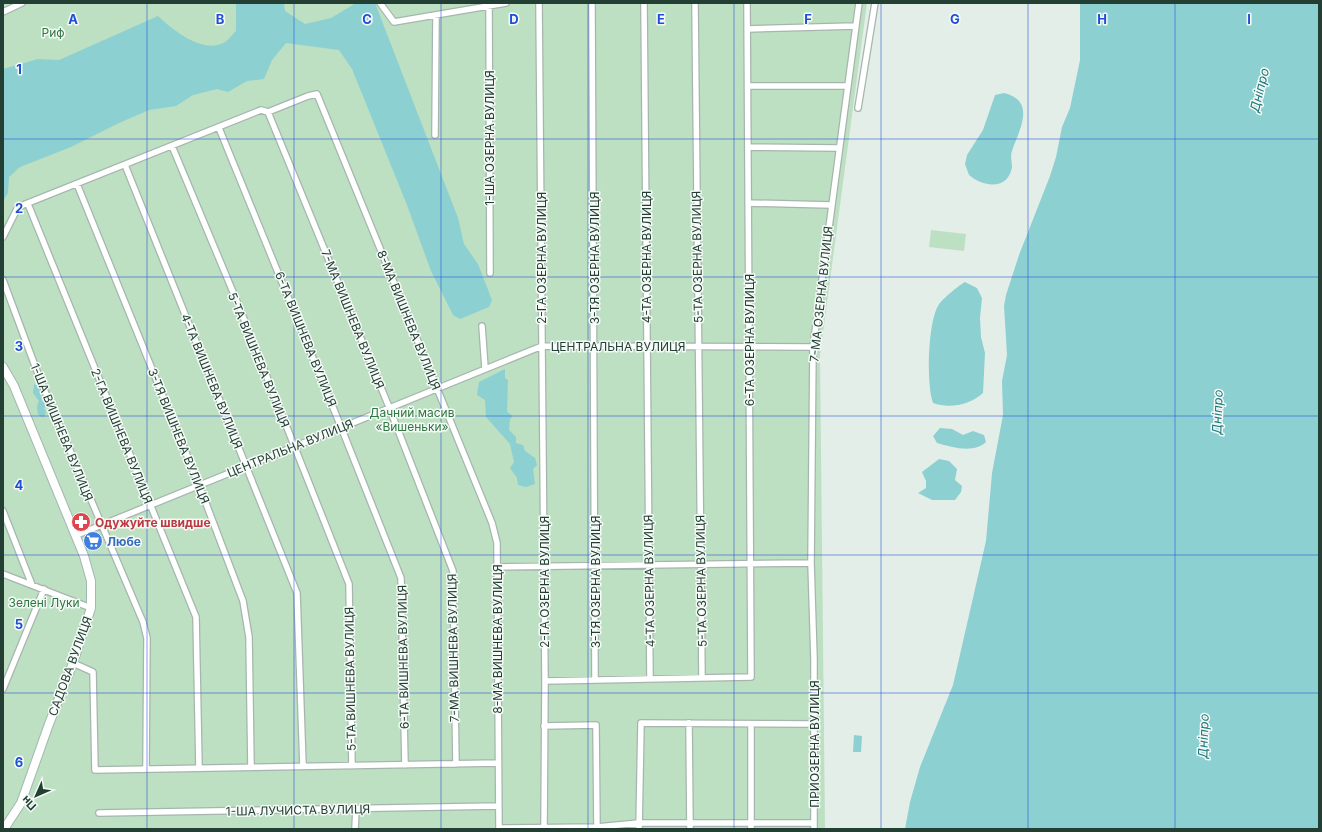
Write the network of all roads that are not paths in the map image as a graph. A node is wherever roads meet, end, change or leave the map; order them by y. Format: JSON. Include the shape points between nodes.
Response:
{"nodes":[{"id":1,"x":22,"y":3,"type":"edge"},
{"id":2,"x":380,"y":3,"type":"edge"},
{"id":3,"x":506,"y":3,"type":"edge"},
{"id":4,"x":539,"y":3,"type":"edge"},
{"id":5,"x":592,"y":3,"type":"edge"},
{"id":6,"x":644,"y":3,"type":"edge"},
{"id":7,"x":695,"y":3,"type":"edge"},
{"id":8,"x":747,"y":3,"type":"edge"},
{"id":9,"x":859,"y":3,"type":"edge"},
{"id":10,"x":875,"y":3,"type":"edge"},
{"id":11,"x":489,"y":4,"type":"edge"},
{"id":12,"x":3,"y":12,"type":"edge"},
{"id":13,"x":436,"y":16,"type":"junction"},
{"id":14,"x":855,"y":26,"type":"junction"},
{"id":15,"x":747,"y":29,"type":"junction"},
{"id":16,"x":748,"y":86,"type":"junction"},
{"id":17,"x":847,"y":86,"type":"junction"},
{"id":18,"x":858,"y":108,"type":"dead end"},
{"id":19,"x":268,"y":112,"type":"junction"},
{"id":20,"x":219,"y":128,"type":"junction"},
{"id":21,"x":435,"y":135,"type":"dead end"},
{"id":22,"x":172,"y":146,"type":"junction"},
{"id":23,"x":748,"y":147,"type":"junction"},
{"id":24,"x":838,"y":148,"type":"junction"},
{"id":25,"x":125,"y":165,"type":"junction"},
{"id":26,"x":77,"y":184,"type":"junction"},
{"id":27,"x":748,"y":203,"type":"junction"},
{"id":28,"x":28,"y":204,"type":"junction"},
{"id":29,"x":831,"y":205,"type":"junction"},
{"id":30,"x":3,"y":237,"type":"edge"},
{"id":31,"x":490,"y":273,"type":"dead end"},
{"id":32,"x":3,"y":280,"type":"edge"},
{"id":33,"x":482,"y":326,"type":"dead end"},
{"id":34,"x":542,"y":346,"type":"junction"},
{"id":35,"x":594,"y":346,"type":"junction"},
{"id":36,"x":647,"y":346,"type":"junction"},
{"id":37,"x":698,"y":346,"type":"junction"},
{"id":38,"x":749,"y":347,"type":"junction"},
{"id":39,"x":813,"y":347,"type":"junction"},
{"id":40,"x":3,"y":367,"type":"edge"},
{"id":41,"x":485,"y":368,"type":"junction"},
{"id":42,"x":436,"y":388,"type":"junction"},
{"id":43,"x":389,"y":407,"type":"junction"},
{"id":44,"x":342,"y":427,"type":"junction"},
{"id":45,"x":294,"y":446,"type":"junction"},
{"id":46,"x":246,"y":466,"type":"junction"},
{"id":47,"x":199,"y":485,"type":"junction"},
{"id":48,"x":150,"y":505,"type":"junction"},
{"id":49,"x":3,"y":511,"type":"edge"},
{"id":50,"x":101,"y":525,"type":"junction"},
{"id":51,"x":77,"y":535,"type":"junction"},
{"id":52,"x":811,"y":563,"type":"junction"},
{"id":53,"x":700,"y":564,"type":"junction"},
{"id":54,"x":750,"y":564,"type":"junction"},
{"id":55,"x":649,"y":565,"type":"junction"},
{"id":56,"x":544,"y":566,"type":"junction"},
{"id":57,"x":595,"y":566,"type":"junction"},
{"id":58,"x":497,"y":567,"type":"junction"},
{"id":59,"x":3,"y":574,"type":"edge"},
{"id":60,"x":32,"y":585,"type":"junction"},
{"id":61,"x":44,"y":590,"type":"junction"},
{"id":62,"x":91,"y":608,"type":"junction"},
{"id":63,"x":814,"y":659,"type":"joint"},
{"id":64,"x":73,"y":663,"type":"junction"},
{"id":65,"x":702,"y":678,"type":"junction"},
{"id":66,"x":650,"y":679,"type":"junction"},
{"id":67,"x":595,"y":680,"type":"junction"},
{"id":68,"x":545,"y":682,"type":"junction"},
{"id":69,"x":3,"y":689,"type":"edge"},
{"id":70,"x":689,"y":723,"type":"junction"},
{"id":71,"x":751,"y":724,"type":"junction"},
{"id":72,"x":813,"y":724,"type":"junction"},
{"id":73,"x":544,"y":726,"type":"junction"},
{"id":74,"x":498,"y":763,"type":"junction"},
{"id":75,"x":456,"y":764,"type":"junction"},
{"id":76,"x":405,"y":765,"type":"junction"},
{"id":77,"x":303,"y":766,"type":"junction"},
{"id":78,"x":352,"y":766,"type":"junction"},
{"id":79,"x":251,"y":767,"type":"junction"},
{"id":80,"x":199,"y":768,"type":"junction"},
{"id":81,"x":146,"y":769,"type":"junction"},
{"id":82,"x":498,"y":806,"type":"junction"},
{"id":83,"x":356,"y":808,"type":"junction"},
{"id":84,"x":99,"y":813,"type":"dead end"},
{"id":85,"x":639,"y":826,"type":"edge"},
{"id":86,"x":690,"y":826,"type":"edge"},
{"id":87,"x":751,"y":826,"type":"edge"},
{"id":88,"x":814,"y":826,"type":"edge"},
{"id":89,"x":544,"y":828,"type":"edge"},
{"id":90,"x":597,"y":828,"type":"edge"},
{"id":91,"x":4,"y":829,"type":"edge"},
{"id":92,"x":355,"y":829,"type":"edge"},
{"id":93,"x":499,"y":829,"type":"edge"}],
"edges":[{"from":1,"to":12,"type":"street"},
{"from":2,"to":13,"type":"street","via":[[394,22]]},
{"from":3,"to":11,"type":"street"},
{"from":4,"to":34,"type":"street","name":"2-ГА ОЗЕРНА ВУЛИЦЯ"},
{"from":5,"to":35,"type":"street","name":"3-ТЯ ОЗЕРНА ВУЛИЦЯ"},
{"from":6,"to":36,"type":"street","name":"4-ТА ОЗЕРНА ВУЛИЦЯ"},
{"from":7,"to":37,"type":"street","name":"5-ТА ОЗЕРНА ВУЛИЦЯ"},
{"from":8,"to":15,"type":"street","name":"6-ТА ОЗЕРНА ВУЛИЦЯ"},
{"from":9,"to":14,"type":"street","name":"7-МА ОЗЕРНА ВУЛИЦЯ"},
{"from":10,"to":18,"type":"street"},
{"from":11,"to":13,"type":"street"},
{"from":11,"to":31,"type":"street","name":"1-ША ОЗЕРНА ВУЛИЦЯ"},
{"from":13,"to":21,"type":"street"},
{"from":14,"to":15,"type":"street"},
{"from":14,"to":17,"type":"street","name":"7-МА ОЗЕРНА ВУЛИЦЯ"},
{"from":15,"to":16,"type":"street","name":"6-ТА ОЗЕРНА ВУЛИЦЯ"},
{"from":16,"to":17,"type":"street"},
{"from":16,"to":23,"type":"street","name":"6-ТА ОЗЕРНА ВУЛИЦЯ"},
{"from":17,"to":24,"type":"street","name":"7-МА ОЗЕРНА ВУЛИЦЯ"},
{"from":19,"to":20,"type":"street","via":[[261,110]]},
{"from":19,"to":42,"type":"street","name":"8-МА ВИШНЕВА ВУЛИЦЯ","via":[[317,94]]},
{"from":19,"to":43,"type":"street","name":"7-МА ВИШНЕВА ВУЛИЦЯ"},
{"from":20,"to":22,"type":"street"},
{"from":20,"to":44,"type":"street","name":"6-ТА ВИШНЕВА ВУЛИЦЯ"},
{"from":22,"to":25,"type":"street"},
{"from":22,"to":45,"type":"street","name":"5-ТА ВИШНЕВА ВУЛИЦЯ"},
{"from":23,"to":24,"type":"street"},
{"from":23,"to":27,"type":"street","name":"6-ТА ОЗЕРНА ВУЛИЦЯ"},
{"from":24,"to":29,"type":"street","name":"7-МА ОЗЕРНА ВУЛИЦЯ"},
{"from":25,"to":26,"type":"street"},
{"from":25,"to":46,"type":"street","name":"4-ТА ВИШНЕВА ВУЛИЦЯ"},
{"from":26,"to":28,"type":"street"},
{"from":26,"to":47,"type":"street","name":"3-ТЯ ВИШНЕВА ВУЛИЦЯ"},
{"from":27,"to":29,"type":"street"},
{"from":27,"to":38,"type":"street","name":"6-ТА ОЗЕРНА ВУЛИЦЯ"},
{"from":28,"to":30,"type":"street","via":[[18,207]]},
{"from":28,"to":48,"type":"street","name":"2-ГА ВИШНЕВА ВУЛИЦЯ"},
{"from":29,"to":39,"type":"street","name":"7-МА ОЗЕРНА ВУЛИЦЯ"},
{"from":32,"to":50,"type":"street","name":"1-ША ВИШНЕВА ВУЛИЦЯ","via":[[41,382]]},
{"from":33,"to":41,"type":"street"},
{"from":34,"to":35,"type":"street","name":"ЦЕНТРАЛЬНА ВУЛИЦЯ"},
{"from":34,"to":41,"type":"street","name":"ЦЕНТРАЛЬНА ВУЛИЦЯ"},
{"from":34,"to":56,"type":"street","name":"2-ГА ОЗЕРНА ВУЛИЦЯ"},
{"from":35,"to":36,"type":"street","name":"ЦЕНТРАЛЬНА ВУЛИЦЯ"},
{"from":35,"to":57,"type":"street","name":"3-ТЯ ОЗЕРНА ВУЛИЦЯ"},
{"from":36,"to":37,"type":"street","name":"ЦЕНТРАЛЬНА ВУЛИЦЯ"},
{"from":36,"to":55,"type":"street","name":"4-ТА ОЗЕРНА ВУЛИЦЯ"},
{"from":37,"to":38,"type":"street","name":"ЦЕНТРАЛЬНА ВУЛИЦЯ"},
{"from":37,"to":53,"type":"street","name":"5-ТА ОЗЕРНА ВУЛИЦЯ"},
{"from":38,"to":39,"type":"street","name":"ЦЕНТРАЛЬНА ВУЛИЦЯ"},
{"from":38,"to":54,"type":"street","name":"6-ТА ОЗЕРНА ВУЛИЦЯ"},
{"from":39,"to":52,"type":"street","name":"7-МА ОЗЕРНА ВУЛИЦЯ"},
{"from":40,"to":51,"type":"street","name":"САДОВА ВУЛИЦЯ","via":[[14,386]]},
{"from":41,"to":42,"type":"street","name":"ЦЕНТРАЛЬНА ВУЛИЦЯ"},
{"from":42,"to":43,"type":"street","name":"ЦЕНТРАЛЬНА ВУЛИЦЯ"},
{"from":42,"to":58,"type":"street","name":"8-МА ВИШНЕВА ВУЛИЦЯ","via":[[492,523],[497,543]]},
{"from":43,"to":44,"type":"street","name":"ЦЕНТРАЛЬНА ВУЛИЦЯ"},
{"from":43,"to":75,"type":"street","name":"7-МА ВИШНЕВА ВУЛИЦЯ","via":[[453,571]]},
{"from":44,"to":45,"type":"street","name":"ЦЕНТРАЛЬНА ВУЛИЦЯ"},
{"from":44,"to":76,"type":"street","name":"6-ТА ВИШНЕВА ВУЛИЦЯ","via":[[401,578]]},
{"from":45,"to":46,"type":"street","name":"ЦЕНТРАЛЬНА ВУЛИЦЯ"},
{"from":45,"to":78,"type":"street","name":"5-ТА ВИШНЕВА ВУЛИЦЯ","via":[[349,584]]},
{"from":46,"to":47,"type":"street","name":"ЦЕНТРАЛЬНА ВУЛИЦЯ"},
{"from":46,"to":77,"type":"street","name":"4-ТА ВИШНЕВА ВУЛИЦЯ","via":[[297,593]]},
{"from":47,"to":48,"type":"street","name":"ЦЕНТРАЛЬНА ВУЛИЦЯ"},
{"from":47,"to":79,"type":"street","name":"3-ТЯ ВИШНЕВА ВУЛИЦЯ","via":[[243,601],[249,637]]},
{"from":48,"to":50,"type":"street","name":"ЦЕНТРАЛЬНА ВУЛИЦЯ"},
{"from":48,"to":80,"type":"street","name":"2-ГА ВИШНЕВА ВУЛИЦЯ","via":[[196,617]]},
{"from":49,"to":60,"type":"street"},
{"from":50,"to":51,"type":"street","name":"ЦЕНТРАЛЬНА ВУЛИЦЯ"},
{"from":50,"to":81,"type":"street","name":"1-ША ВИШНЕВА ВУЛИЦЯ","via":[[143,622],[147,638]]},
{"from":51,"to":62,"type":"street","name":"САДОВА ВУЛИЦЯ","via":[[91,581]]},
{"from":52,"to":54,"type":"street"},
{"from":52,"to":63,"type":"street","name":"7-МА ОЗЕРНА ВУЛИЦЯ"},
{"from":53,"to":54,"type":"street"},
{"from":53,"to":55,"type":"street"},
{"from":53,"to":65,"type":"street","name":"5-ТА ОЗЕРНА ВУЛИЦЯ"},
{"from":54,"to":65,"type":"street","name":"6-ТА ОЗЕРНА ВУЛИЦЯ","via":[[751,677]]},
{"from":55,"to":57,"type":"street"},
{"from":55,"to":66,"type":"street","name":"4-ТА ОЗЕРНА ВУЛИЦЯ"},
{"from":56,"to":57,"type":"street"},
{"from":56,"to":58,"type":"street"},
{"from":56,"to":68,"type":"street","name":"2-ГА ОЗЕРНА ВУЛИЦЯ"},
{"from":57,"to":67,"type":"street","name":"3-ТЯ ОЗЕРНА ВУЛИЦЯ"},
{"from":58,"to":74,"type":"street","name":"8-МА ВИШНЕВА ВУЛИЦЯ"},
{"from":59,"to":60,"type":"street"},
{"from":60,"to":61,"type":"street"},
{"from":61,"to":62,"type":"street"},
{"from":61,"to":69,"type":"street"},
{"from":62,"to":64,"type":"street","name":"САДОВА ВУЛИЦЯ"},
{"from":63,"to":72,"type":"street","name":"ПРИОЗЕРНА ВУЛИЦЯ"},
{"from":64,"to":81,"type":"street","via":[[94,672],[94,770]]},
{"from":64,"to":91,"type":"street","name":"САДОВА ВУЛИЦЯ","via":[[48,724],[21,803]]},
{"from":65,"to":66,"type":"street"},
{"from":66,"to":67,"type":"street"},
{"from":67,"to":68,"type":"street"},
{"from":68,"to":73,"type":"street","name":"2-ГА ОЗЕРНА ВУЛИЦЯ"},
{"from":70,"to":71,"type":"street"},
{"from":70,"to":85,"type":"street","via":[[640,723]]},
{"from":70,"to":86,"type":"street"},
{"from":71,"to":72,"type":"street"},
{"from":71,"to":87,"type":"street"},
{"from":72,"to":88,"type":"street","name":"ПРИОЗЕРНА ВУЛИЦЯ"},
{"from":73,"to":89,"type":"street","name":"2-ГА ОЗЕРНА ВУЛИЦЯ"},
{"from":73,"to":90,"type":"street","via":[[596,725]]},
{"from":74,"to":75,"type":"street"},
{"from":74,"to":82,"type":"street","name":"8-МА ВИШНЕВА ВУЛИЦЯ"},
{"from":75,"to":76,"type":"street"},
{"from":76,"to":78,"type":"street"},
{"from":77,"to":78,"type":"street"},
{"from":77,"to":79,"type":"street"},
{"from":79,"to":80,"type":"street"},
{"from":80,"to":81,"type":"street"},
{"from":82,"to":83,"type":"street","name":"1-ША ЛУЧИСТА ВУЛИЦЯ"},
{"from":82,"to":93,"type":"street","name":"8-МА ВИШНЕВА ВУЛИЦЯ"},
{"from":83,"to":84,"type":"street","name":"1-ША ЛУЧИСТА ВУЛИЦЯ"},
{"from":83,"to":92,"type":"street"},
{"from":85,"to":86,"type":"street"},
{"from":85,"to":90,"type":"street"},
{"from":86,"to":87,"type":"street"},
{"from":87,"to":88,"type":"street"},
{"from":89,"to":90,"type":"street"},
{"from":89,"to":93,"type":"street"}]}
